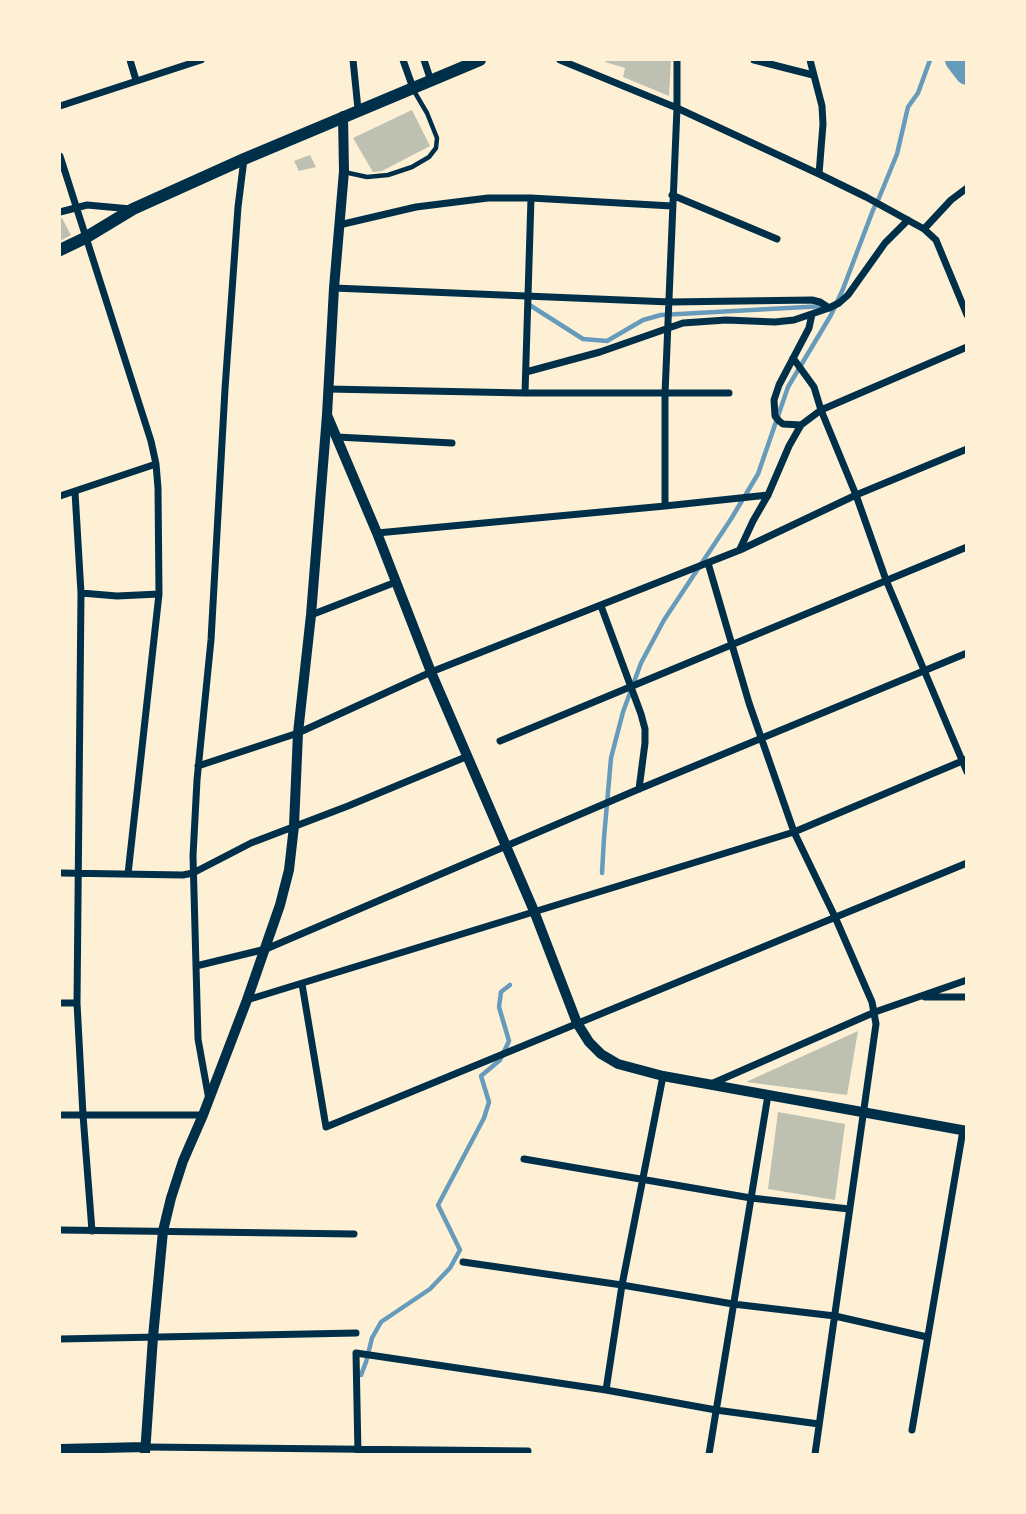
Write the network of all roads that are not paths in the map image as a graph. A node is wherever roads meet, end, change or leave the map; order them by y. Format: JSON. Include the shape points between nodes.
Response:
{"nodes":[{"id":1,"x":130,"y":60,"type":"edge"},
{"id":2,"x":201,"y":60,"type":"edge"},
{"id":3,"x":353,"y":60,"type":"edge"},
{"id":4,"x":403,"y":60,"type":"edge"},
{"id":5,"x":424,"y":60,"type":"edge"},
{"id":6,"x":480,"y":60,"type":"edge"},
{"id":7,"x":560,"y":60,"type":"edge"},
{"id":8,"x":677,"y":60,"type":"edge"},
{"id":9,"x":754,"y":60,"type":"edge"},
{"id":10,"x":810,"y":60,"type":"edge"},
{"id":11,"x":813,"y":75,"type":"junction"},
{"id":12,"x":136,"y":80,"type":"junction"},
{"id":13,"x":430,"y":81,"type":"junction"},
{"id":14,"x":413,"y":88,"type":"junction"},
{"id":15,"x":60,"y":106,"type":"edge"},
{"id":16,"x":677,"y":108,"type":"junction"},
{"id":17,"x":358,"y":109,"type":"junction"},
{"id":18,"x":343,"y":116,"type":"junction"},
{"id":19,"x":60,"y":156,"type":"edge"},
{"id":20,"x":244,"y":159,"type":"junction"},
{"id":21,"x":344,"y":171,"type":"junction"},
{"id":22,"x":819,"y":174,"type":"junction"},
{"id":23,"x":967,"y":188,"type":"edge"},
{"id":24,"x":673,"y":195,"type":"junction"},
{"id":25,"x":531,"y":198,"type":"junction"},
{"id":26,"x":672,"y":206,"type":"junction"},
{"id":27,"x":76,"y":207,"type":"junction"},
{"id":28,"x":133,"y":209,"type":"junction"},
{"id":29,"x":60,"y":212,"type":"edge"},
{"id":30,"x":908,"y":220,"type":"junction"},
{"id":31,"x":339,"y":225,"type":"junction"},
{"id":32,"x":924,"y":229,"type":"junction"},
{"id":33,"x":85,"y":237,"type":"junction"},
{"id":34,"x":777,"y":239,"type":"dead end"},
{"id":35,"x":60,"y":250,"type":"edge"},
{"id":36,"x":334,"y":288,"type":"junction"},
{"id":37,"x":527,"y":296,"type":"junction"},
{"id":38,"x":670,"y":302,"type":"junction"},
{"id":39,"x":829,"y":308,"type":"junction"},
{"id":40,"x":812,"y":314,"type":"junction"},
{"id":41,"x":967,"y":315,"type":"edge"},
{"id":42,"x":669,"y":326,"type":"junction"},
{"id":43,"x":967,"y":347,"type":"edge"},
{"id":44,"x":793,"y":358,"type":"junction"},
{"id":45,"x":526,"y":372,"type":"junction"},
{"id":46,"x":328,"y":389,"type":"junction"},
{"id":47,"x":525,"y":393,"type":"junction"},
{"id":48,"x":729,"y":393,"type":"dead end"},
{"id":49,"x":666,"y":394,"type":"junction"},
{"id":50,"x":821,"y":411,"type":"junction"},
{"id":51,"x":327,"y":415,"type":"junction"},
{"id":52,"x":801,"y":425,"type":"junction"},
{"id":53,"x":337,"y":437,"type":"junction"},
{"id":54,"x":452,"y":443,"type":"dead end"},
{"id":55,"x":967,"y":449,"type":"edge"},
{"id":56,"x":156,"y":464,"type":"junction"},
{"id":57,"x":75,"y":492,"type":"junction"},
{"id":58,"x":768,"y":495,"type":"junction"},
{"id":59,"x":856,"y":495,"type":"junction"},
{"id":60,"x":60,"y":496,"type":"edge"},
{"id":61,"x":665,"y":506,"type":"junction"},
{"id":62,"x":377,"y":534,"type":"junction"},
{"id":63,"x":967,"y":547,"type":"edge"},
{"id":64,"x":740,"y":550,"type":"junction"},
{"id":65,"x":708,"y":563,"type":"junction"},
{"id":66,"x":886,"y":580,"type":"junction"},
{"id":67,"x":396,"y":582,"type":"junction"},
{"id":68,"x":80,"y":593,"type":"junction"},
{"id":69,"x":159,"y":594,"type":"junction"},
{"id":70,"x":601,"y":606,"type":"junction"},
{"id":71,"x":311,"y":615,"type":"junction"},
{"id":72,"x":733,"y":645,"type":"junction"},
{"id":73,"x":967,"y":653,"type":"edge"},
{"id":74,"x":924,"y":671,"type":"junction"},
{"id":75,"x":432,"y":672,"type":"junction"},
{"id":76,"x":630,"y":688,"type":"junction"},
{"id":77,"x":298,"y":733,"type":"junction"},
{"id":78,"x":761,"y":740,"type":"junction"},
{"id":79,"x":500,"y":741,"type":"dead end"},
{"id":80,"x":468,"y":756,"type":"junction"},
{"id":81,"x":964,"y":760,"type":"edge"},
{"id":82,"x":198,"y":766,"type":"junction"},
{"id":83,"x":967,"y":772,"type":"edge"},
{"id":84,"x":639,"y":789,"type":"junction"},
{"id":85,"x":294,"y":826,"type":"junction"},
{"id":86,"x":794,"y":832,"type":"junction"},
{"id":87,"x":505,"y":846,"type":"junction"},
{"id":88,"x":967,"y":863,"type":"edge"},
{"id":89,"x":78,"y":872,"type":"junction"},
{"id":90,"x":60,"y":873,"type":"edge"},
{"id":91,"x":193,"y":873,"type":"junction"},
{"id":92,"x":128,"y":874,"type":"junction"},
{"id":93,"x":534,"y":911,"type":"junction"},
{"id":94,"x":835,"y":917,"type":"junction"},
{"id":95,"x":266,"y":948,"type":"junction"},
{"id":96,"x":196,"y":966,"type":"junction"},
{"id":97,"x":967,"y":980,"type":"edge"},
{"id":98,"x":302,"y":984,"type":"junction"},
{"id":99,"x":967,"y":997,"type":"edge"},
{"id":100,"x":918,"y":998,"type":"junction"},
{"id":101,"x":247,"y":1000,"type":"junction"},
{"id":102,"x":60,"y":1003,"type":"edge"},
{"id":103,"x":77,"y":1003,"type":"junction"},
{"id":104,"x":875,"y":1012,"type":"junction"},
{"id":105,"x":577,"y":1023,"type":"junction"},
{"id":106,"x":663,"y":1076,"type":"junction"},
{"id":107,"x":709,"y":1085,"type":"junction"},
{"id":108,"x":768,"y":1095,"type":"junction"},
{"id":109,"x":209,"y":1100,"type":"junction"},
{"id":110,"x":865,"y":1113,"type":"junction"},
{"id":111,"x":60,"y":1115,"type":"edge"},
{"id":112,"x":83,"y":1115,"type":"junction"},
{"id":113,"x":203,"y":1115,"type":"junction"},
{"id":114,"x":965,"y":1130,"type":"edge"},
{"id":115,"x":524,"y":1159,"type":"dead end"},
{"id":116,"x":643,"y":1179,"type":"junction"},
{"id":117,"x":751,"y":1198,"type":"junction"},
{"id":118,"x":849,"y":1209,"type":"junction"},
{"id":119,"x":60,"y":1230,"type":"edge"},
{"id":120,"x":92,"y":1231,"type":"junction"},
{"id":121,"x":163,"y":1231,"type":"junction"},
{"id":122,"x":354,"y":1234,"type":"dead end"},
{"id":123,"x":463,"y":1262,"type":"dead end"},
{"id":124,"x":622,"y":1285,"type":"junction"},
{"id":125,"x":733,"y":1304,"type":"junction"},
{"id":126,"x":835,"y":1316,"type":"junction"},
{"id":127,"x":356,"y":1332,"type":"dead end"},
{"id":128,"x":153,"y":1336,"type":"junction"},
{"id":129,"x":928,"y":1337,"type":"junction"},
{"id":130,"x":60,"y":1339,"type":"edge"},
{"id":131,"x":606,"y":1390,"type":"junction"},
{"id":132,"x":716,"y":1410,"type":"junction"},
{"id":133,"x":819,"y":1424,"type":"junction"},
{"id":134,"x":912,"y":1430,"type":"dead end"},
{"id":135,"x":60,"y":1449,"type":"edge"},
{"id":136,"x":145,"y":1451,"type":"edge"},
{"id":137,"x":223,"y":1451,"type":"edge"},
{"id":138,"x":358,"y":1451,"type":"edge"},
{"id":139,"x":528,"y":1451,"type":"dead end"},
{"id":140,"x":709,"y":1454,"type":"edge"},
{"id":141,"x":815,"y":1454,"type":"edge"}],
"edges":[{"from":1,"to":12,"type":"street"},
{"from":2,"to":12,"type":"street"},
{"from":3,"to":17,"type":"street"},
{"from":4,"to":14,"type":"street"},
{"from":5,"to":13,"type":"street"},
{"from":6,"to":13,"type":"main road"},
{"from":7,"to":16,"type":"street"},
{"from":8,"to":16,"type":"street"},
{"from":9,"to":11,"type":"street"},
{"from":10,"to":11,"type":"street"},
{"from":11,"to":22,"type":"street","via":[[822,106]]},
{"from":12,"to":15,"type":"street"},
{"from":13,"to":14,"type":"main road"},
{"from":14,"to":17,"type":"main road"},
{"from":14,"to":21,"type":"lane","via":[[436,138],[429,157],[388,175],[367,177]]},
{"from":16,"to":22,"type":"street"},
{"from":16,"to":24,"type":"street"},
{"from":17,"to":18,"type":"main road"},
{"from":18,"to":20,"type":"main road"},
{"from":18,"to":21,"type":"main road"},
{"from":19,"to":27,"type":"street"},
{"from":20,"to":28,"type":"main road"},
{"from":20,"to":82,"type":"street"},
{"from":21,"to":31,"type":"main road"},
{"from":22,"to":30,"type":"street"},
{"from":23,"to":32,"type":"street"},
{"from":24,"to":26,"type":"street"},
{"from":24,"to":34,"type":"street"},
{"from":25,"to":26,"type":"street"},
{"from":25,"to":31,"type":"street","via":[[453,201]]},
{"from":25,"to":37,"type":"street"},
{"from":26,"to":38,"type":"street"},
{"from":27,"to":28,"type":"street"},
{"from":27,"to":29,"type":"street"},
{"from":27,"to":33,"type":"street"},
{"from":28,"to":33,"type":"main road"},
{"from":30,"to":32,"type":"street"},
{"from":30,"to":39,"type":"street","via":[[885,243],[848,295]]},
{"from":31,"to":36,"type":"main road"},
{"from":32,"to":41,"type":"street","via":[[936,240]]},
{"from":33,"to":35,"type":"main road"},
{"from":33,"to":56,"type":"street"},
{"from":36,"to":37,"type":"street"},
{"from":36,"to":46,"type":"main road"},
{"from":37,"to":38,"type":"street"},
{"from":37,"to":45,"type":"street"},
{"from":38,"to":39,"type":"street","via":[[812,300]]},
{"from":38,"to":42,"type":"street"},
{"from":39,"to":40,"type":"street"},
{"from":40,"to":42,"type":"street","via":[[775,322],[701,321]]},
{"from":40,"to":44,"type":"street"},
{"from":42,"to":45,"type":"street","via":[[600,352]]},
{"from":42,"to":49,"type":"street"},
{"from":43,"to":50,"type":"street"},
{"from":44,"to":50,"type":"street","via":[[814,387]]},
{"from":44,"to":52,"type":"street","via":[[779,386],[774,410],[783,424]]},
{"from":45,"to":47,"type":"street"},
{"from":46,"to":47,"type":"street"},
{"from":46,"to":51,"type":"main road"},
{"from":47,"to":49,"type":"street"},
{"from":48,"to":49,"type":"street"},
{"from":49,"to":61,"type":"street"},
{"from":50,"to":52,"type":"street"},
{"from":50,"to":59,"type":"street"},
{"from":51,"to":53,"type":"main road"},
{"from":51,"to":71,"type":"street"},
{"from":52,"to":58,"type":"street"},
{"from":53,"to":54,"type":"street"},
{"from":53,"to":62,"type":"main road"},
{"from":55,"to":59,"type":"street"},
{"from":56,"to":57,"type":"street"},
{"from":56,"to":69,"type":"street"},
{"from":57,"to":60,"type":"street"},
{"from":57,"to":68,"type":"street"},
{"from":58,"to":61,"type":"street"},
{"from":58,"to":64,"type":"street"},
{"from":59,"to":64,"type":"street"},
{"from":59,"to":66,"type":"street"},
{"from":61,"to":62,"type":"street"},
{"from":62,"to":67,"type":"main road"},
{"from":63,"to":66,"type":"street"},
{"from":64,"to":65,"type":"street"},
{"from":65,"to":70,"type":"street"},
{"from":65,"to":72,"type":"street"},
{"from":66,"to":72,"type":"street"},
{"from":66,"to":74,"type":"street"},
{"from":67,"to":71,"type":"street"},
{"from":67,"to":75,"type":"main road"},
{"from":68,"to":69,"type":"street"},
{"from":68,"to":89,"type":"street"},
{"from":69,"to":92,"type":"street"},
{"from":70,"to":75,"type":"street"},
{"from":70,"to":76,"type":"street"},
{"from":71,"to":77,"type":"street"},
{"from":72,"to":76,"type":"street"},
{"from":72,"to":78,"type":"street"},
{"from":73,"to":74,"type":"street"},
{"from":74,"to":78,"type":"street"},
{"from":74,"to":81,"type":"street"},
{"from":75,"to":77,"type":"street"},
{"from":75,"to":80,"type":"main road"},
{"from":76,"to":79,"type":"street"},
{"from":76,"to":84,"type":"street","via":[[645,729]]},
{"from":77,"to":82,"type":"street"},
{"from":77,"to":85,"type":"street"},
{"from":78,"to":84,"type":"street"},
{"from":78,"to":86,"type":"street"},
{"from":80,"to":85,"type":"street"},
{"from":80,"to":87,"type":"main road"},
{"from":81,"to":83,"type":"street"},
{"from":81,"to":86,"type":"street"},
{"from":82,"to":91,"type":"street"},
{"from":84,"to":87,"type":"street"},
{"from":85,"to":91,"type":"street"},
{"from":85,"to":95,"type":"street","via":[[289,870]]},
{"from":86,"to":93,"type":"street"},
{"from":86,"to":94,"type":"street"},
{"from":87,"to":93,"type":"main road"},
{"from":87,"to":95,"type":"street"},
{"from":88,"to":94,"type":"street"},
{"from":89,"to":90,"type":"street"},
{"from":89,"to":92,"type":"street"},
{"from":89,"to":103,"type":"street"},
{"from":91,"to":92,"type":"street"},
{"from":91,"to":96,"type":"street"},
{"from":93,"to":98,"type":"street"},
{"from":93,"to":105,"type":"main road"},
{"from":94,"to":104,"type":"street"},
{"from":94,"to":105,"type":"street"},
{"from":95,"to":96,"type":"street"},
{"from":95,"to":101,"type":"street"},
{"from":96,"to":109,"type":"street","via":[[198,1039]]},
{"from":97,"to":100,"type":"street"},
{"from":98,"to":101,"type":"street"},
{"from":98,"to":105,"type":"street","via":[[326,1127]]},
{"from":99,"to":100,"type":"street"},
{"from":100,"to":104,"type":"street"},
{"from":101,"to":109,"type":"street"},
{"from":102,"to":103,"type":"street"},
{"from":103,"to":112,"type":"street"},
{"from":104,"to":107,"type":"street"},
{"from":104,"to":110,"type":"street"},
{"from":105,"to":106,"type":"main road","via":[[589,1042],[618,1065]]},
{"from":106,"to":107,"type":"main road"},
{"from":106,"to":116,"type":"street"},
{"from":107,"to":108,"type":"main road"},
{"from":108,"to":110,"type":"main road"},
{"from":108,"to":117,"type":"street"},
{"from":109,"to":113,"type":"street"},
{"from":110,"to":114,"type":"main road"},
{"from":110,"to":118,"type":"street"},
{"from":111,"to":112,"type":"street"},
{"from":112,"to":113,"type":"street"},
{"from":112,"to":120,"type":"street"},
{"from":113,"to":121,"type":"street","via":[[183,1161]]},
{"from":114,"to":129,"type":"street"},
{"from":115,"to":116,"type":"street"},
{"from":116,"to":117,"type":"street"},
{"from":116,"to":124,"type":"street"},
{"from":117,"to":118,"type":"street"},
{"from":117,"to":125,"type":"street"},
{"from":118,"to":126,"type":"street"},
{"from":119,"to":120,"type":"street"},
{"from":120,"to":121,"type":"street"},
{"from":121,"to":122,"type":"street"},
{"from":121,"to":128,"type":"street"},
{"from":123,"to":124,"type":"street"},
{"from":124,"to":125,"type":"street"},
{"from":124,"to":131,"type":"street"},
{"from":125,"to":126,"type":"street"},
{"from":125,"to":132,"type":"street"},
{"from":126,"to":129,"type":"street"},
{"from":126,"to":133,"type":"street"},
{"from":127,"to":128,"type":"street"},
{"from":128,"to":130,"type":"street"},
{"from":128,"to":136,"type":"street"},
{"from":129,"to":134,"type":"street"},
{"from":131,"to":132,"type":"street"},
{"from":131,"to":138,"type":"street","via":[[356,1353]]},
{"from":132,"to":133,"type":"street"},
{"from":132,"to":140,"type":"street"},
{"from":133,"to":141,"type":"street"},
{"from":135,"to":136,"type":"street"},
{"from":136,"to":137,"type":"street"},
{"from":137,"to":138,"type":"street"},
{"from":138,"to":139,"type":"street"}]}
